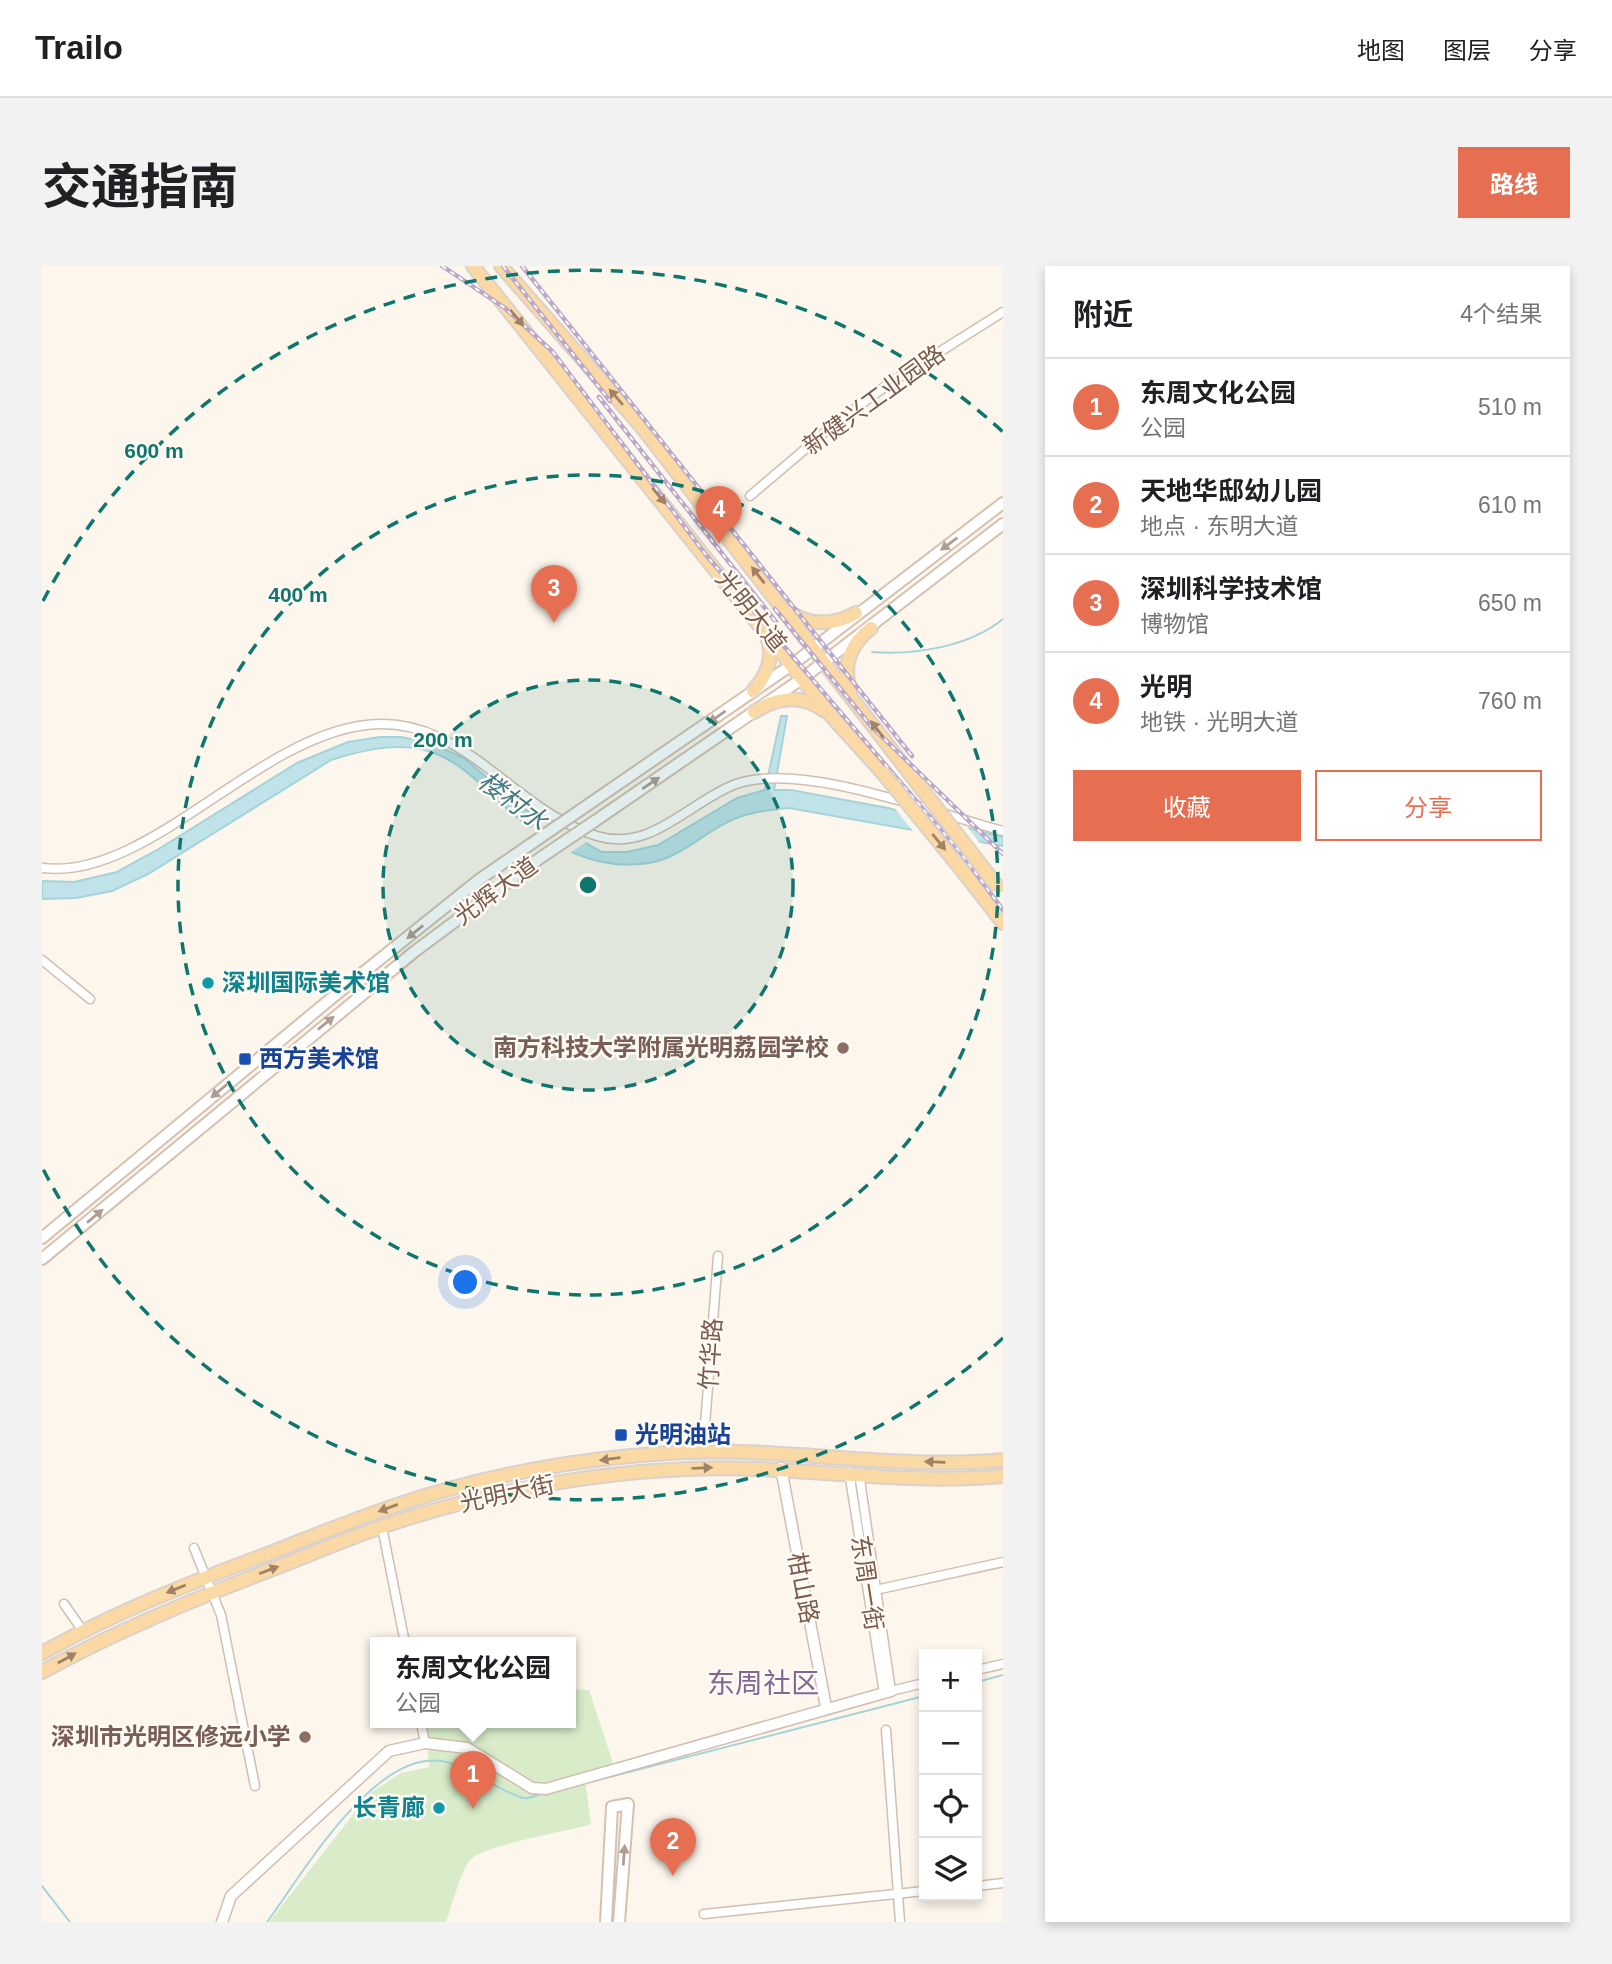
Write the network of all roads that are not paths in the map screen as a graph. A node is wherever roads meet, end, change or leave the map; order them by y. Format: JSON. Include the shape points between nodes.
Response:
{"nodes":[{"id":1,"x":473,"y":266,"type":"edge"},
{"id":2,"x":501,"y":266,"type":"edge"},
{"id":3,"x":1003,"y":313,"type":"edge"},
{"id":4,"x":750,"y":496,"type":"dead end"},
{"id":5,"x":1003,"y":503,"type":"edge"},
{"id":6,"x":1003,"y":524,"type":"edge"},
{"id":7,"x":781,"y":604,"type":"junction"},
{"id":8,"x":856,"y":613,"type":"junction"},
{"id":9,"x":763,"y":627,"type":"junction"},
{"id":10,"x":871,"y":628,"type":"junction"},
{"id":11,"x":815,"y":647,"type":"junction"},
{"id":12,"x":825,"y":660,"type":"junction"},
{"id":13,"x":793,"y":664,"type":"junction"},
{"id":14,"x":803,"y":678,"type":"junction"},
{"id":15,"x":753,"y":691,"type":"junction"},
{"id":16,"x":857,"y":702,"type":"junction"},
{"id":17,"x":754,"y":712,"type":"junction"},
{"id":18,"x":833,"y":718,"type":"junction"},
{"id":19,"x":1003,"y":831,"type":"edge"},
{"id":20,"x":967,"y":847,"type":"dead end"},
{"id":21,"x":42,"y":868,"type":"edge"},
{"id":22,"x":1001,"y":890,"type":"edge"},
{"id":23,"x":1003,"y":923,"type":"edge"},
{"id":24,"x":42,"y":960,"type":"edge"},
{"id":25,"x":90,"y":999,"type":"dead end"},
{"id":26,"x":42,"y":1238,"type":"edge"},
{"id":27,"x":718,"y":1256,"type":"dead end"},
{"id":28,"x":42,"y":1259,"type":"edge"},
{"id":29,"x":703,"y":1452,"type":"junction"},
{"id":30,"x":1003,"y":1460,"type":"edge"},
{"id":31,"x":780,"y":1468,"type":"junction"},
{"id":32,"x":854,"y":1473,"type":"junction"},
{"id":33,"x":1003,"y":1480,"type":"edge"},
{"id":34,"x":382,"y":1527,"type":"junction"},
{"id":35,"x":194,"y":1548,"type":"dead end"},
{"id":36,"x":1003,"y":1562,"type":"edge"},
{"id":37,"x":207,"y":1576,"type":"junction"},
{"id":38,"x":872,"y":1590,"type":"junction"},
{"id":39,"x":213,"y":1592,"type":"junction"},
{"id":40,"x":64,"y":1604,"type":"dead end"},
{"id":41,"x":83,"y":1631,"type":"junction"},
{"id":42,"x":404,"y":1637,"type":"edge"},
{"id":43,"x":42,"y":1653,"type":"edge"},
{"id":44,"x":1003,"y":1664,"type":"edge"},
{"id":45,"x":982,"y":1670,"type":"edge"},
{"id":46,"x":42,"y":1672,"type":"edge"},
{"id":47,"x":919,"y":1684,"type":"edge"},
{"id":48,"x":887,"y":1692,"type":"junction"},
{"id":49,"x":825,"y":1707,"type":"junction"},
{"id":50,"x":422,"y":1728,"type":"edge"},
{"id":51,"x":886,"y":1730,"type":"dead end"},
{"id":52,"x":425,"y":1743,"type":"junction"},
{"id":53,"x":255,"y":1786,"type":"dead end"},
{"id":54,"x":1003,"y":1883,"type":"edge"},
{"id":55,"x":982,"y":1885,"type":"edge"},
{"id":56,"x":919,"y":1892,"type":"edge"},
{"id":57,"x":898,"y":1894,"type":"junction"},
{"id":58,"x":704,"y":1914,"type":"dead end"},
{"id":59,"x":222,"y":1922,"type":"edge"},
{"id":60,"x":606,"y":1922,"type":"edge"},
{"id":61,"x":619,"y":1922,"type":"edge"},
{"id":62,"x":900,"y":1922,"type":"edge"}],
"edges":[{"from":1,"to":9,"type":"main road","name":"光明大道","one_way":true},
{"from":7,"to":2,"type":"main road","name":"光明大道","one_way":true,"via":[[640,426]]},
{"from":3,"to":4,"type":"street","name":"新健兴工业园路","via":[[858,406]]},
{"from":5,"to":8,"type":"main road","name":"光辉大道","one_way":true},
{"from":6,"to":10,"type":"main road","name":"光辉大道"},
{"from":7,"to":8,"type":"main road","via":[[812,622],[831,623]]},
{"from":7,"to":11,"type":"main road","name":"光明大道"},
{"from":8,"to":11,"type":"main road","name":"光辉大道"},
{"from":9,"to":13,"type":"main road","name":"光明大道"},
{"from":9,"to":15,"type":"main road","via":[[769,662]]},
{"from":10,"to":12,"type":"main road","name":"光辉大道"},
{"from":10,"to":16,"type":"main road","via":[[856,642],[847,662],[848,683]]},
{"from":11,"to":12,"type":"main road","name":"光明大道"},
{"from":11,"to":13,"type":"main road","name":"光辉大道"},
{"from":12,"to":14,"type":"main road","name":"光辉大道"},
{"from":12,"to":16,"type":"main road","name":"光明大道"},
{"from":13,"to":14,"type":"main road","name":"光明大道"},
{"from":13,"to":15,"type":"main road","name":"光辉大道"},
{"from":14,"to":17,"type":"main road","name":"光辉大道"},
{"from":14,"to":18,"type":"main road","name":"光明大道"},
{"from":15,"to":26,"type":"main road","name":"光辉大道","one_way":true,"bridge":true,"via":[[480,879]]},
{"from":22,"to":16,"type":"main road","name":"光明大道","one_way":true,"bridge":true},
{"from":17,"to":18,"type":"main road","via":[[780,699],[795,699],[809,702]]},
{"from":28,"to":17,"type":"main road","name":"光辉大道","one_way":true,"bridge":true,"via":[[414,952],[543,856]]},
{"from":18,"to":23,"type":"main road","name":"光明大道","one_way":true,"bridge":true},
{"from":19,"to":21,"type":"street","via":[[787,777],[735,784],[652,832],[598,837],[546,813],[446,738],[422,729],[359,726],[271,761],[127,851],[97,864]]},
{"from":20,"to":22,"type":"main road","name":"光明大道"},
{"from":24,"to":25,"type":"street"},
{"from":27,"to":29,"type":"street","name":"竹华路"},
{"from":30,"to":29,"type":"main road","name":"光明大街","one_way":true,"via":[[941,1462]]},
{"from":29,"to":37,"type":"main road","name":"光明大街","one_way":true,"via":[[572,1464],[456,1487]]},
{"from":31,"to":32,"type":"main road","name":"光明大街"},
{"from":34,"to":31,"type":"main road","name":"光明大街","one_way":true,"via":[[460,1503],[565,1481],[685,1469]]},
{"from":31,"to":49,"type":"street","name":"柑山路"},
{"from":32,"to":33,"type":"main road","name":"光明大街"},
{"from":32,"to":38,"type":"street","name":"东周一街"},
{"from":39,"to":34,"type":"main road","name":"光明大街","one_way":true},
{"from":34,"to":42,"type":"street"},
{"from":35,"to":37,"type":"street"},
{"from":36,"to":38,"type":"street"},
{"from":37,"to":39,"type":"street"},
{"from":37,"to":41,"type":"main road","name":"光明大街","one_way":true},
{"from":38,"to":48,"type":"street","name":"东周一街"},
{"from":46,"to":39,"type":"main road","name":"光明大街","one_way":true,"via":[[114,1634]]},
{"from":39,"to":53,"type":"street"},
{"from":40,"to":41,"type":"street"},
{"from":41,"to":43,"type":"main road","name":"光明大街"},
{"from":44,"to":45,"type":"street"},
{"from":47,"to":48,"type":"street"},
{"from":48,"to":49,"type":"street"},
{"from":49,"to":52,"type":"street","via":[[546,1789],[524,1784],[467,1748]]},
{"from":50,"to":52,"type":"street"},
{"from":51,"to":57,"type":"street"},
{"from":52,"to":59,"type":"street","via":[[388,1751],[356,1779],[231,1896]]},
{"from":54,"to":55,"type":"street"},
{"from":56,"to":57,"type":"street"},
{"from":57,"to":58,"type":"street"},
{"from":57,"to":62,"type":"street"},
{"from":61,"to":60,"type":"main road","one_way":true,"via":[[628,1804],[612,1807]]}]}
